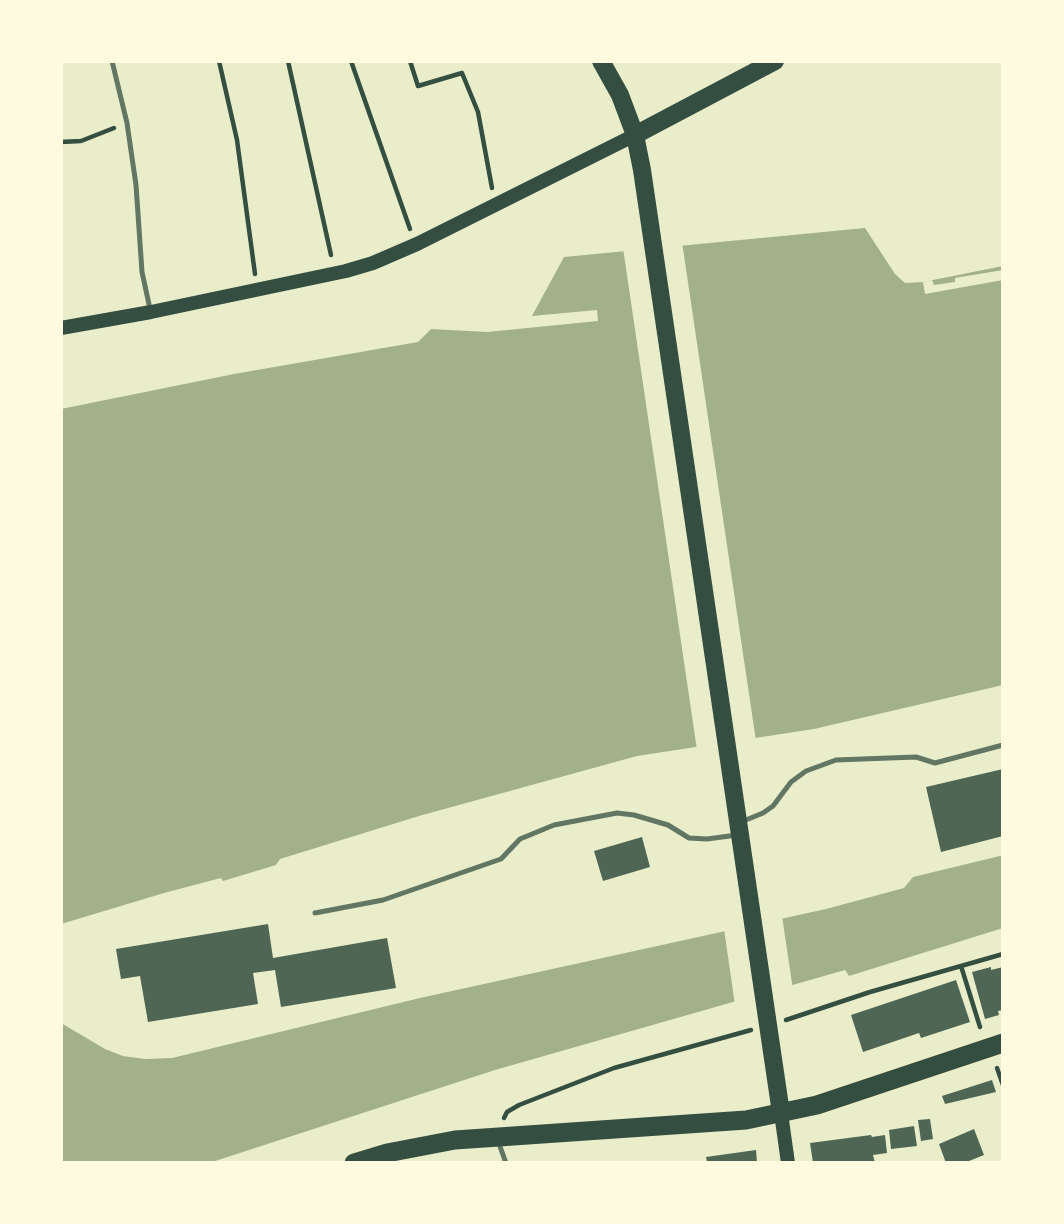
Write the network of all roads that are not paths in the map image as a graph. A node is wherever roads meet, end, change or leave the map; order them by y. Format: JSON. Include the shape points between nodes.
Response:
{"nodes":[{"id":1,"x":112,"y":61,"type":"edge"},
{"id":2,"x":601,"y":61,"type":"edge"},
{"id":3,"x":775,"y":61,"type":"edge"},
{"id":4,"x":635,"y":135,"type":"junction"},
{"id":5,"x":151,"y":313,"type":"junction"},
{"id":6,"x":61,"y":328,"type":"edge"},
{"id":7,"x":1003,"y":745,"type":"edge"},
{"id":8,"x":739,"y":829,"type":"junction"},
{"id":9,"x":315,"y":913,"type":"dead end"},
{"id":10,"x":1003,"y":1043,"type":"edge"},
{"id":11,"x":781,"y":1113,"type":"junction"},
{"id":12,"x":496,"y":1135,"type":"junction"},
{"id":13,"x":354,"y":1163,"type":"edge"},
{"id":14,"x":506,"y":1163,"type":"edge"},
{"id":15,"x":788,"y":1163,"type":"edge"}],
"edges":[{"from":1,"to":5,"type":"lane","via":[[128,123],[142,272]]},
{"from":2,"to":4,"type":"main road"},
{"from":3,"to":4,"type":"main road"},
{"from":4,"to":5,"type":"main road","via":[[373,263]]},
{"from":4,"to":8,"type":"main road"},
{"from":5,"to":6,"type":"main road"},
{"from":7,"to":8,"type":"lane","via":[[935,763],[916,757],[836,760],[806,771],[773,806]]},
{"from":8,"to":9,"type":"lane","via":[[707,839],[689,838],[668,825],[617,813],[554,825],[520,839],[501,859],[383,900]]},
{"from":8,"to":11,"type":"main road"},
{"from":10,"to":11,"type":"highway"},
{"from":11,"to":12,"type":"highway","via":[[726,1122]]},
{"from":11,"to":15,"type":"main road"},
{"from":12,"to":13,"type":"highway","via":[[427,1144]]},
{"from":12,"to":14,"type":"lane"}]}
